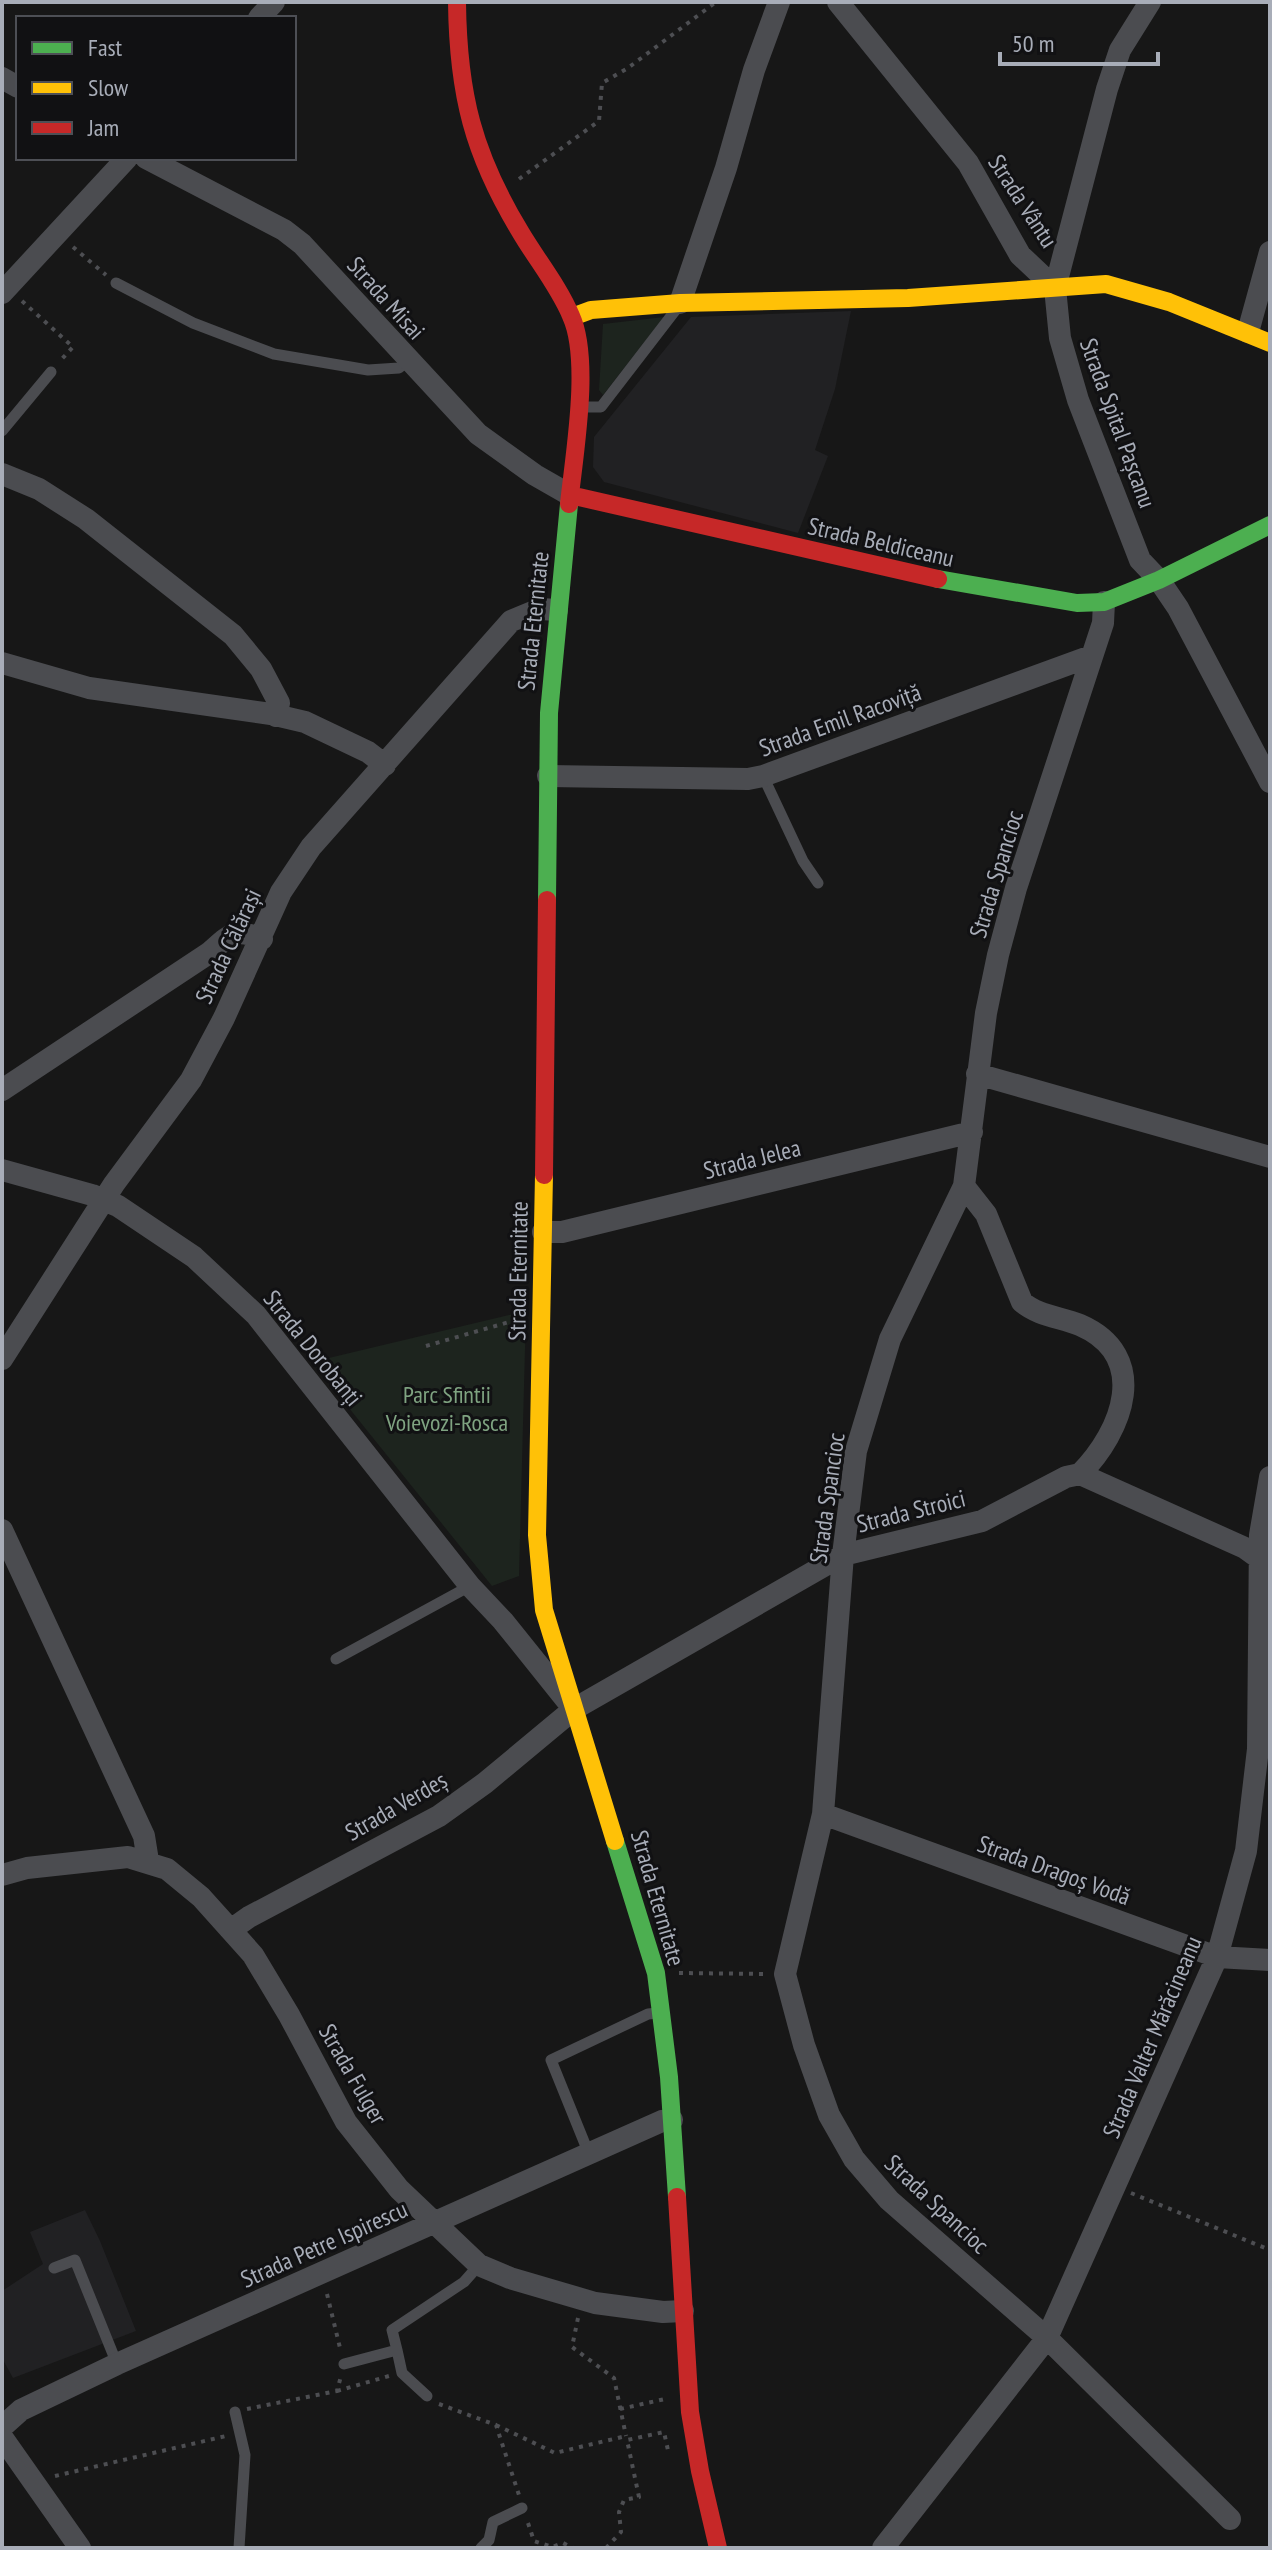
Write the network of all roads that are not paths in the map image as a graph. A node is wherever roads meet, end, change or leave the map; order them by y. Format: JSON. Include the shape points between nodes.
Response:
{"nodes":[{"id":1,"x":457,"y":2,"type":"edge"},
{"id":2,"x":779,"y":2,"type":"edge"},
{"id":3,"x":838,"y":2,"type":"edge"},
{"id":4,"x":1150,"y":2,"type":"edge"},
{"id":5,"x":125,"y":160,"type":"edge"},
{"id":6,"x":150,"y":160,"type":"edge"},
{"id":7,"x":1270,"y":252,"type":"edge"},
{"id":8,"x":116,"y":283,"type":"road end"},
{"id":9,"x":1055,"y":288,"type":"junction"},
{"id":10,"x":4,"y":290,"type":"edge"},
{"id":11,"x":680,"y":303,"type":"junction"},
{"id":12,"x":572,"y":317,"type":"junction"},
{"id":13,"x":1248,"y":332,"type":"junction"},
{"id":14,"x":1270,"y":343,"type":"edge"},
{"id":15,"x":408,"y":361,"type":"junction"},
{"id":16,"x":51,"y":372,"type":"road end"},
{"id":17,"x":577,"y":407,"type":"junction"},
{"id":18,"x":2,"y":431,"type":"edge"},
{"id":19,"x":2,"y":474,"type":"edge"},
{"id":20,"x":570,"y":495,"type":"junction"},
{"id":21,"x":1270,"y":525,"type":"edge"},
{"id":22,"x":1169,"y":575,"type":"junction"},
{"id":23,"x":1104,"y":602,"type":"junction"},
{"id":24,"x":557,"y":610,"type":"junction"},
{"id":25,"x":1091,"y":656,"type":"junction"},
{"id":26,"x":2,"y":663,"type":"edge"},
{"id":27,"x":276,"y":716,"type":"junction"},
{"id":28,"x":385,"y":765,"type":"junction"},
{"id":29,"x":548,"y":776,"type":"junction"},
{"id":30,"x":763,"y":776,"type":"junction"},
{"id":31,"x":1270,"y":782,"type":"edge"},
{"id":32,"x":818,"y":883,"type":"dead end"},
{"id":33,"x":262,"y":939,"type":"junction"},
{"id":34,"x":977,"y":1074,"type":"junction"},
{"id":35,"x":2,"y":1090,"type":"edge"},
{"id":36,"x":972,"y":1132,"type":"junction"},
{"id":37,"x":1270,"y":1157,"type":"edge"},
{"id":38,"x":2,"y":1170,"type":"edge"},
{"id":39,"x":964,"y":1186,"type":"junction"},
{"id":40,"x":104,"y":1201,"type":"junction"},
{"id":41,"x":543,"y":1232,"type":"junction"},
{"id":42,"x":2,"y":1359,"type":"edge"},
{"id":43,"x":1080,"y":1474,"type":"junction"},
{"id":44,"x":1270,"y":1477,"type":"edge"},
{"id":45,"x":2,"y":1530,"type":"edge"},
{"id":46,"x":843,"y":1555,"type":"junction"},
{"id":47,"x":1266,"y":1563,"type":"edge"},
{"id":48,"x":470,"y":1586,"type":"junction"},
{"id":49,"x":336,"y":1659,"type":"dead end"},
{"id":50,"x":574,"y":1709,"type":"junction"},
{"id":51,"x":823,"y":1814,"type":"junction"},
{"id":52,"x":148,"y":1861,"type":"junction"},
{"id":53,"x":2,"y":1875,"type":"edge"},
{"id":54,"x":232,"y":1929,"type":"junction"},
{"id":55,"x":1217,"y":1957,"type":"junction"},
{"id":56,"x":1270,"y":1960,"type":"edge"},
{"id":57,"x":663,"y":2012,"type":"junction"},
{"id":58,"x":672,"y":2120,"type":"junction"},
{"id":59,"x":589,"y":2154,"type":"junction"},
{"id":60,"x":436,"y":2224,"type":"junction"},
{"id":61,"x":479,"y":2265,"type":"junction"},
{"id":62,"x":54,"y":2268,"type":"dead end"},
{"id":63,"x":683,"y":2311,"type":"junction"},
{"id":64,"x":1047,"y":2338,"type":"junction"},
{"id":65,"x":397,"y":2350,"type":"junction"},
{"id":66,"x":117,"y":2364,"type":"junction"},
{"id":67,"x":344,"y":2364,"type":"road end"},
{"id":68,"x":427,"y":2396,"type":"road end"},
{"id":69,"x":235,"y":2412,"type":"road end"},
{"id":70,"x":2,"y":2427,"type":"edge"},
{"id":71,"x":2,"y":2437,"type":"edge"},
{"id":72,"x":522,"y":2508,"type":"road end"},
{"id":73,"x":1230,"y":2519,"type":"dead end"},
{"id":74,"x":80,"y":2548,"type":"edge"},
{"id":75,"x":239,"y":2548,"type":"edge"},
{"id":76,"x":481,"y":2548,"type":"edge"},
{"id":77,"x":718,"y":2548,"type":"edge"},
{"id":78,"x":883,"y":2548,"type":"edge"}],
"edges":[{"from":1,"to":12,"type":"street","name":"Strada Eternitate","via":[[460,77],[476,141],[498,193]]},
{"from":2,"to":11,"type":"street"},
{"from":3,"to":9,"type":"street","name":"Strada Vântu","via":[[968,163],[1020,255]]},
{"from":4,"to":9,"type":"street","via":[[1120,50],[1107,89]]},
{"from":5,"to":10,"type":"street"},
{"from":6,"to":15,"type":"street","name":"Strada Misai","via":[[302,244]]},
{"from":7,"to":13,"type":"street"},
{"from":8,"to":15,"type":"lane","via":[[193,323],[274,354],[368,370],[399,368]]},
{"from":9,"to":11,"type":"street","via":[[908,298]]},
{"from":9,"to":13,"type":"street","via":[[1106,284]]},
{"from":9,"to":22,"type":"street","name":"Strada Spital Pașcanu","via":[[1060,338],[1078,400],[1140,560]]},
{"from":11,"to":12,"type":"street","via":[[591,310]]},
{"from":11,"to":17,"type":"lane","via":[[601,407]]},
{"from":12,"to":17,"type":"street","name":"Strada Eternitate","via":[[580,371]]},
{"from":13,"to":14,"type":"street"},
{"from":15,"to":20,"type":"street","name":"Strada Misai","via":[[478,434]]},
{"from":16,"to":18,"type":"lane"},
{"from":17,"to":20,"type":"street","name":"Strada Eternitate"},
{"from":19,"to":27,"type":"street","via":[[39,489],[86,519],[233,635],[261,669],[279,703]]},
{"from":20,"to":23,"type":"street","name":"Strada Beldiceanu","via":[[969,586],[1077,603]]},
{"from":20,"to":24,"type":"street","name":"Strada Eternitate"},
{"from":21,"to":22,"type":"street","name":"Strada Beldiceanu"},
{"from":22,"to":23,"type":"street","name":"Strada Beldiceanu"},
{"from":22,"to":31,"type":"street","name":"Strada Spital Pașcanu","via":[[1178,608]]},
{"from":23,"to":25,"type":"street","name":"Strada Spancioc"},
{"from":24,"to":28,"type":"street","name":"Strada Călărași","via":[[540,609],[511,621]]},
{"from":24,"to":29,"type":"street","name":"Strada Eternitate"},
{"from":25,"to":30,"type":"street","name":"Strada Emil Racoviță"},
{"from":25,"to":34,"type":"street","name":"Strada Spancioc","via":[[1016,888]]},
{"from":26,"to":27,"type":"street","via":[[89,688]]},
{"from":27,"to":28,"type":"street","via":[[305,722]]},
{"from":28,"to":33,"type":"street","name":"Strada Călărași","via":[[311,847],[281,892]]},
{"from":29,"to":30,"type":"street","name":"Strada Emil Racoviță"},
{"from":29,"to":41,"type":"street","name":"Strada Eternitate"},
{"from":30,"to":32,"type":"lane"},
{"from":33,"to":35,"type":"street","via":[[244,931],[230,934]]},
{"from":33,"to":40,"type":"street","name":"Strada Călărași","via":[[191,1080]]},
{"from":34,"to":36,"type":"street","name":"Strada Spancioc"},
{"from":34,"to":37,"type":"street"},
{"from":36,"to":39,"type":"street","name":"Strada Spancioc"},
{"from":36,"to":41,"type":"street","name":"Strada Jelea","via":[[562,1232]]},
{"from":38,"to":40,"type":"street","name":"Strada Dorobanți"},
{"from":39,"to":43,"type":"street","via":[[986,1214],[1022,1302],[1102,1338],[1120,1362],[1125,1380],[1121,1408],[1105,1443]]},
{"from":39,"to":46,"type":"street","name":"Strada Spancioc","via":[[905,1304],[875,1384],[856,1451]]},
{"from":40,"to":42,"type":"street","name":"Strada Călărași"},
{"from":40,"to":48,"type":"street","name":"Strada Dorobanți","via":[[194,1257],[256,1315]]},
{"from":41,"to":50,"type":"street","name":"Strada Eternitate","via":[[539,1575],[544,1610]]},
{"from":43,"to":46,"type":"street","name":"Strada Stroici","via":[[1051,1483],[982,1521]]},
{"from":43,"to":47,"type":"street","via":[[1245,1548]]},
{"from":44,"to":47,"type":"street","name":"Strada Valter Mărăcineanu","via":[[1260,1535]]},
{"from":45,"to":52,"type":"street","via":[[144,1836]]},
{"from":46,"to":50,"type":"street","name":"Strada Stroici"},
{"from":46,"to":51,"type":"street","name":"Strada Spancioc"},
{"from":47,"to":55,"type":"street","name":"Strada Valter Mărăcineanu","via":[[1258,1749],[1246,1851]]},
{"from":48,"to":49,"type":"lane"},
{"from":48,"to":50,"type":"street","name":"Strada Dorobanți"},
{"from":50,"to":54,"type":"street","name":"Strada Verdeș","via":[[439,1816]]},
{"from":50,"to":57,"type":"street","name":"Strada Eternitate","via":[[656,1973]]},
{"from":51,"to":55,"type":"street","name":"Strada Dragoș Vodă"},
{"from":51,"to":64,"type":"street","name":"Strada Spancioc","via":[[785,1974],[829,2115],[854,2159],[889,2200]]},
{"from":52,"to":53,"type":"street","name":"Strada Fulger","via":[[87,1860]]},
{"from":52,"to":54,"type":"street","name":"Strada Fulger","via":[[167,1869]]},
{"from":54,"to":60,"type":"street","name":"Strada Fulger","via":[[289,2015],[346,2122],[399,2189]]},
{"from":55,"to":56,"type":"street","name":"Strada Dragoș Vodă"},
{"from":55,"to":64,"type":"street","name":"Strada Valter Mărăcineanu"},
{"from":57,"to":58,"type":"street","name":"Strada Eternitate"},
{"from":57,"to":59,"type":"lane","via":[[648,2014],[551,2060]]},
{"from":58,"to":59,"type":"street","name":"Strada Petre Ispirescu"},
{"from":58,"to":63,"type":"street","name":"Strada Eternitate"},
{"from":59,"to":60,"type":"street","name":"Strada Petre Ispirescu"},
{"from":60,"to":61,"type":"street","name":"Strada Fulger"},
{"from":60,"to":66,"type":"street","name":"Strada Petre Ispirescu"},
{"from":61,"to":63,"type":"street","name":"Strada Fulger","via":[[582,2299]]},
{"from":61,"to":65,"type":"lane","via":[[464,2282],[392,2330]]},
{"from":62,"to":66,"type":"lane","via":[[75,2260]]},
{"from":63,"to":77,"type":"street","name":"Strada Eternitate","via":[[697,2456]]},
{"from":64,"to":73,"type":"street","name":"Strada Spancioc"},
{"from":64,"to":78,"type":"street","name":"Strada Valter Mărăcineanu"},
{"from":65,"to":67,"type":"lane"},
{"from":65,"to":68,"type":"lane","via":[[402,2373]]},
{"from":66,"to":70,"type":"street","name":"Strada Petre Ispirescu","via":[[21,2410]]},
{"from":69,"to":75,"type":"lane","via":[[245,2455]]},
{"from":71,"to":74,"type":"street"},
{"from":72,"to":76,"type":"lane","via":[[493,2522]]}]}
